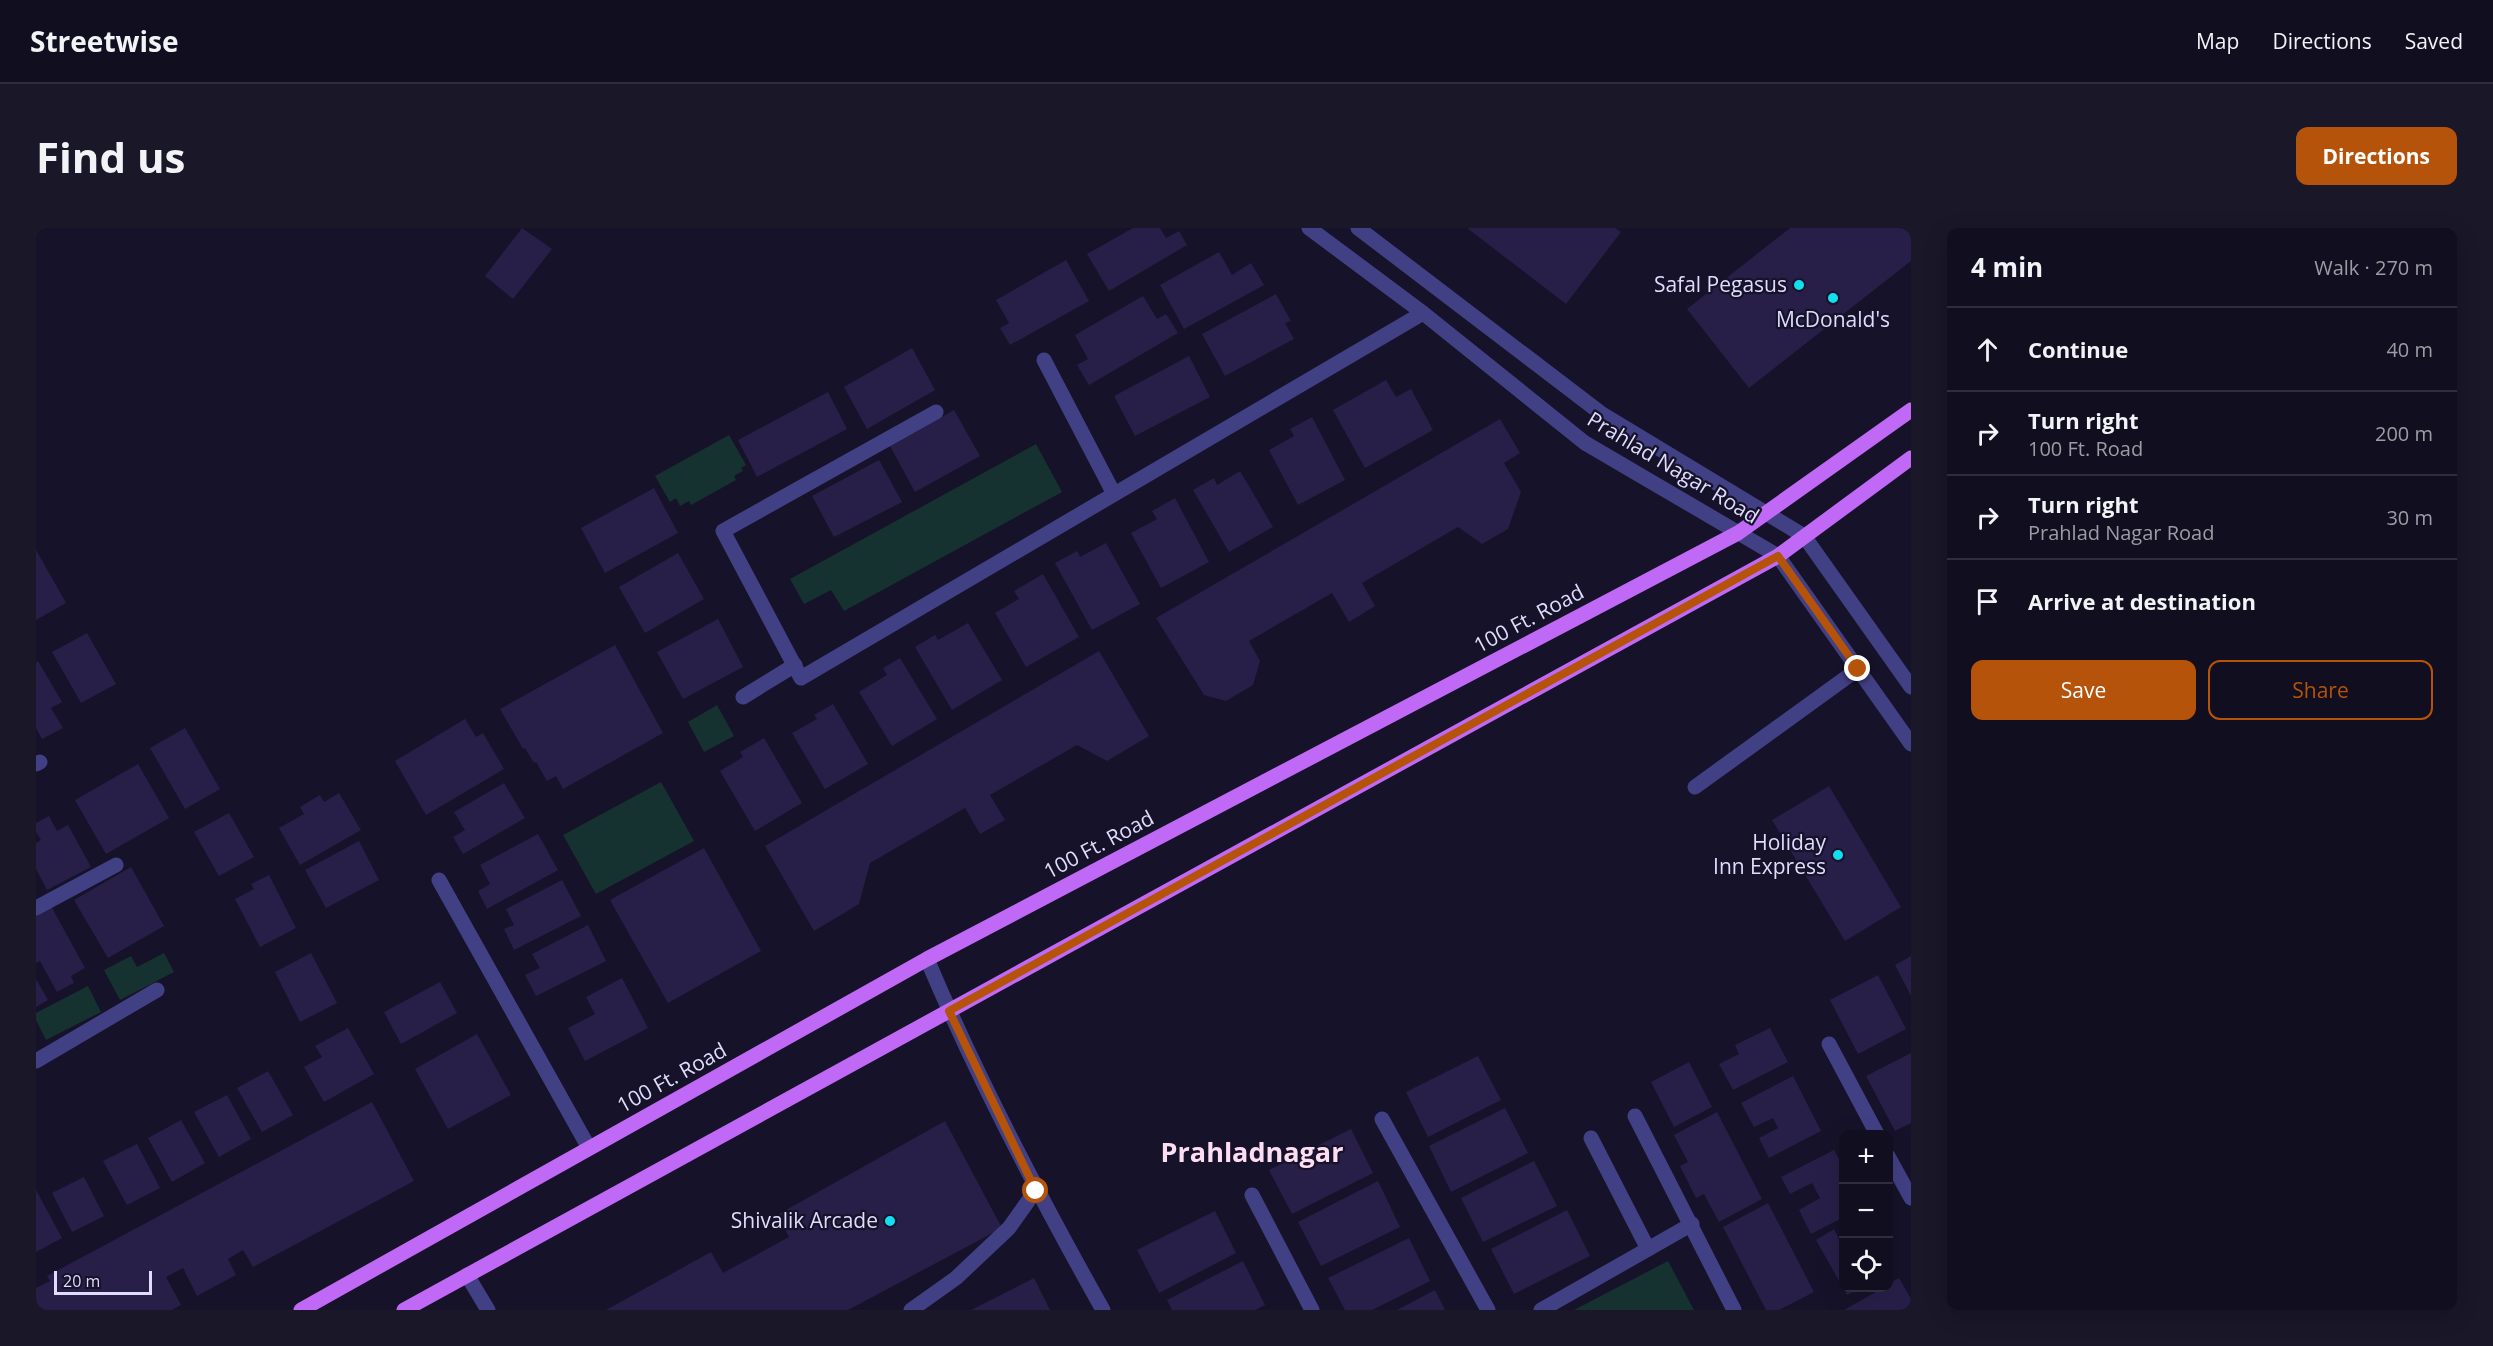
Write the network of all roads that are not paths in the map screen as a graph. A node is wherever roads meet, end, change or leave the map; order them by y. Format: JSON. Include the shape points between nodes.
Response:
{"nodes":[{"id":1,"x":1309,"y":228,"type":"edge"},
{"id":2,"x":1358,"y":228,"type":"edge"},
{"id":3,"x":1423,"y":313,"type":"junction"},
{"id":4,"x":1044,"y":360,"type":"dead end"},
{"id":5,"x":1911,"y":410,"type":"edge"},
{"id":6,"x":936,"y":412,"type":"dead end"},
{"id":7,"x":1911,"y":458,"type":"edge"},
{"id":8,"x":1114,"y":494,"type":"junction"},
{"id":9,"x":1766,"y":513,"type":"junction"},
{"id":10,"x":1738,"y":533,"type":"junction"},
{"id":11,"x":1804,"y":537,"type":"junction"},
{"id":12,"x":1778,"y":556,"type":"junction"},
{"id":13,"x":795,"y":665,"type":"junction"},
{"id":14,"x":1858,"y":669,"type":"junction"},
{"id":15,"x":1911,"y":687,"type":"edge"},
{"id":16,"x":743,"y":697,"type":"dead end"},
{"id":17,"x":1911,"y":744,"type":"edge"},
{"id":18,"x":1695,"y":787,"type":"dead end"},
{"id":19,"x":116,"y":865,"type":"dead end"},
{"id":20,"x":439,"y":880,"type":"dead end"},
{"id":21,"x":36,"y":908,"type":"edge"},
{"id":22,"x":927,"y":959,"type":"junction"},
{"id":23,"x":156,"y":990,"type":"dead end"},
{"id":24,"x":949,"y":1011,"type":"junction"},
{"id":25,"x":1829,"y":1044,"type":"dead end"},
{"id":26,"x":36,"y":1061,"type":"edge"},
{"id":27,"x":1635,"y":1116,"type":"dead end"},
{"id":28,"x":1382,"y":1119,"type":"dead end"},
{"id":29,"x":1875,"y":1130,"type":"edge"},
{"id":30,"x":1592,"y":1138,"type":"dead end"},
{"id":31,"x":589,"y":1148,"type":"junction"},
{"id":32,"x":1893,"y":1165,"type":"edge"},
{"id":33,"x":1036,"y":1191,"type":"junction"},
{"id":34,"x":1252,"y":1195,"type":"dead end"},
{"id":35,"x":1911,"y":1198,"type":"edge"},
{"id":36,"x":1692,"y":1224,"type":"junction"},
{"id":37,"x":1648,"y":1249,"type":"junction"},
{"id":38,"x":467,"y":1275,"type":"junction"},
{"id":39,"x":301,"y":1310,"type":"edge"},
{"id":40,"x":404,"y":1310,"type":"edge"},
{"id":41,"x":488,"y":1310,"type":"edge"},
{"id":42,"x":911,"y":1310,"type":"edge"},
{"id":43,"x":1103,"y":1310,"type":"edge"},
{"id":44,"x":1312,"y":1310,"type":"edge"},
{"id":45,"x":1488,"y":1310,"type":"edge"},
{"id":46,"x":1541,"y":1310,"type":"edge"},
{"id":47,"x":1734,"y":1310,"type":"edge"}],
"edges":[{"from":1,"to":3,"type":"street","name":"Prahlad Nagar Road"},
{"from":2,"to":9,"type":"street","via":[[1602,414]]},
{"from":3,"to":8,"type":"street"},
{"from":3,"to":10,"type":"street","name":"Prahlad Nagar Road","via":[[1585,443]]},
{"from":4,"to":8,"type":"street"},
{"from":5,"to":9,"type":"main road","name":"100 Ft. Road"},
{"from":6,"to":13,"type":"street","via":[[723,531]]},
{"from":7,"to":11,"type":"main road"},
{"from":8,"to":13,"type":"street","via":[[801,678]]},
{"from":9,"to":10,"type":"main road","name":"100 Ft. Road"},
{"from":9,"to":11,"type":"street"},
{"from":10,"to":12,"type":"street","name":"Prahlad Nagar Road"},
{"from":10,"to":22,"type":"main road","name":"100 Ft. Road"},
{"from":11,"to":12,"type":"main road"},
{"from":11,"to":15,"type":"street"},
{"from":12,"to":14,"type":"street","name":"Prahlad Nagar Road"},
{"from":12,"to":24,"type":"main road"},
{"from":13,"to":16,"type":"street"},
{"from":14,"to":17,"type":"street","name":"Prahlad Nagar Road"},
{"from":14,"to":18,"type":"street"},
{"from":19,"to":21,"type":"street"},
{"from":20,"to":31,"type":"street"},
{"from":22,"to":24,"type":"street"},
{"from":22,"to":31,"type":"main road","name":"100 Ft. Road"},
{"from":23,"to":26,"type":"street"},
{"from":24,"to":33,"type":"street"},
{"from":24,"to":38,"type":"main road"},
{"from":25,"to":29,"type":"street"},
{"from":27,"to":36,"type":"street"},
{"from":28,"to":45,"type":"street"},
{"from":30,"to":37,"type":"street"},
{"from":31,"to":39,"type":"main road","name":"100 Ft. Road"},
{"from":32,"to":35,"type":"street"},
{"from":33,"to":42,"type":"street","via":[[1009,1228],[956,1278]]},
{"from":33,"to":43,"type":"street"},
{"from":34,"to":44,"type":"street"},
{"from":36,"to":37,"type":"street"},
{"from":36,"to":47,"type":"street"},
{"from":37,"to":46,"type":"street"},
{"from":38,"to":40,"type":"main road"},
{"from":38,"to":41,"type":"street"}]}
